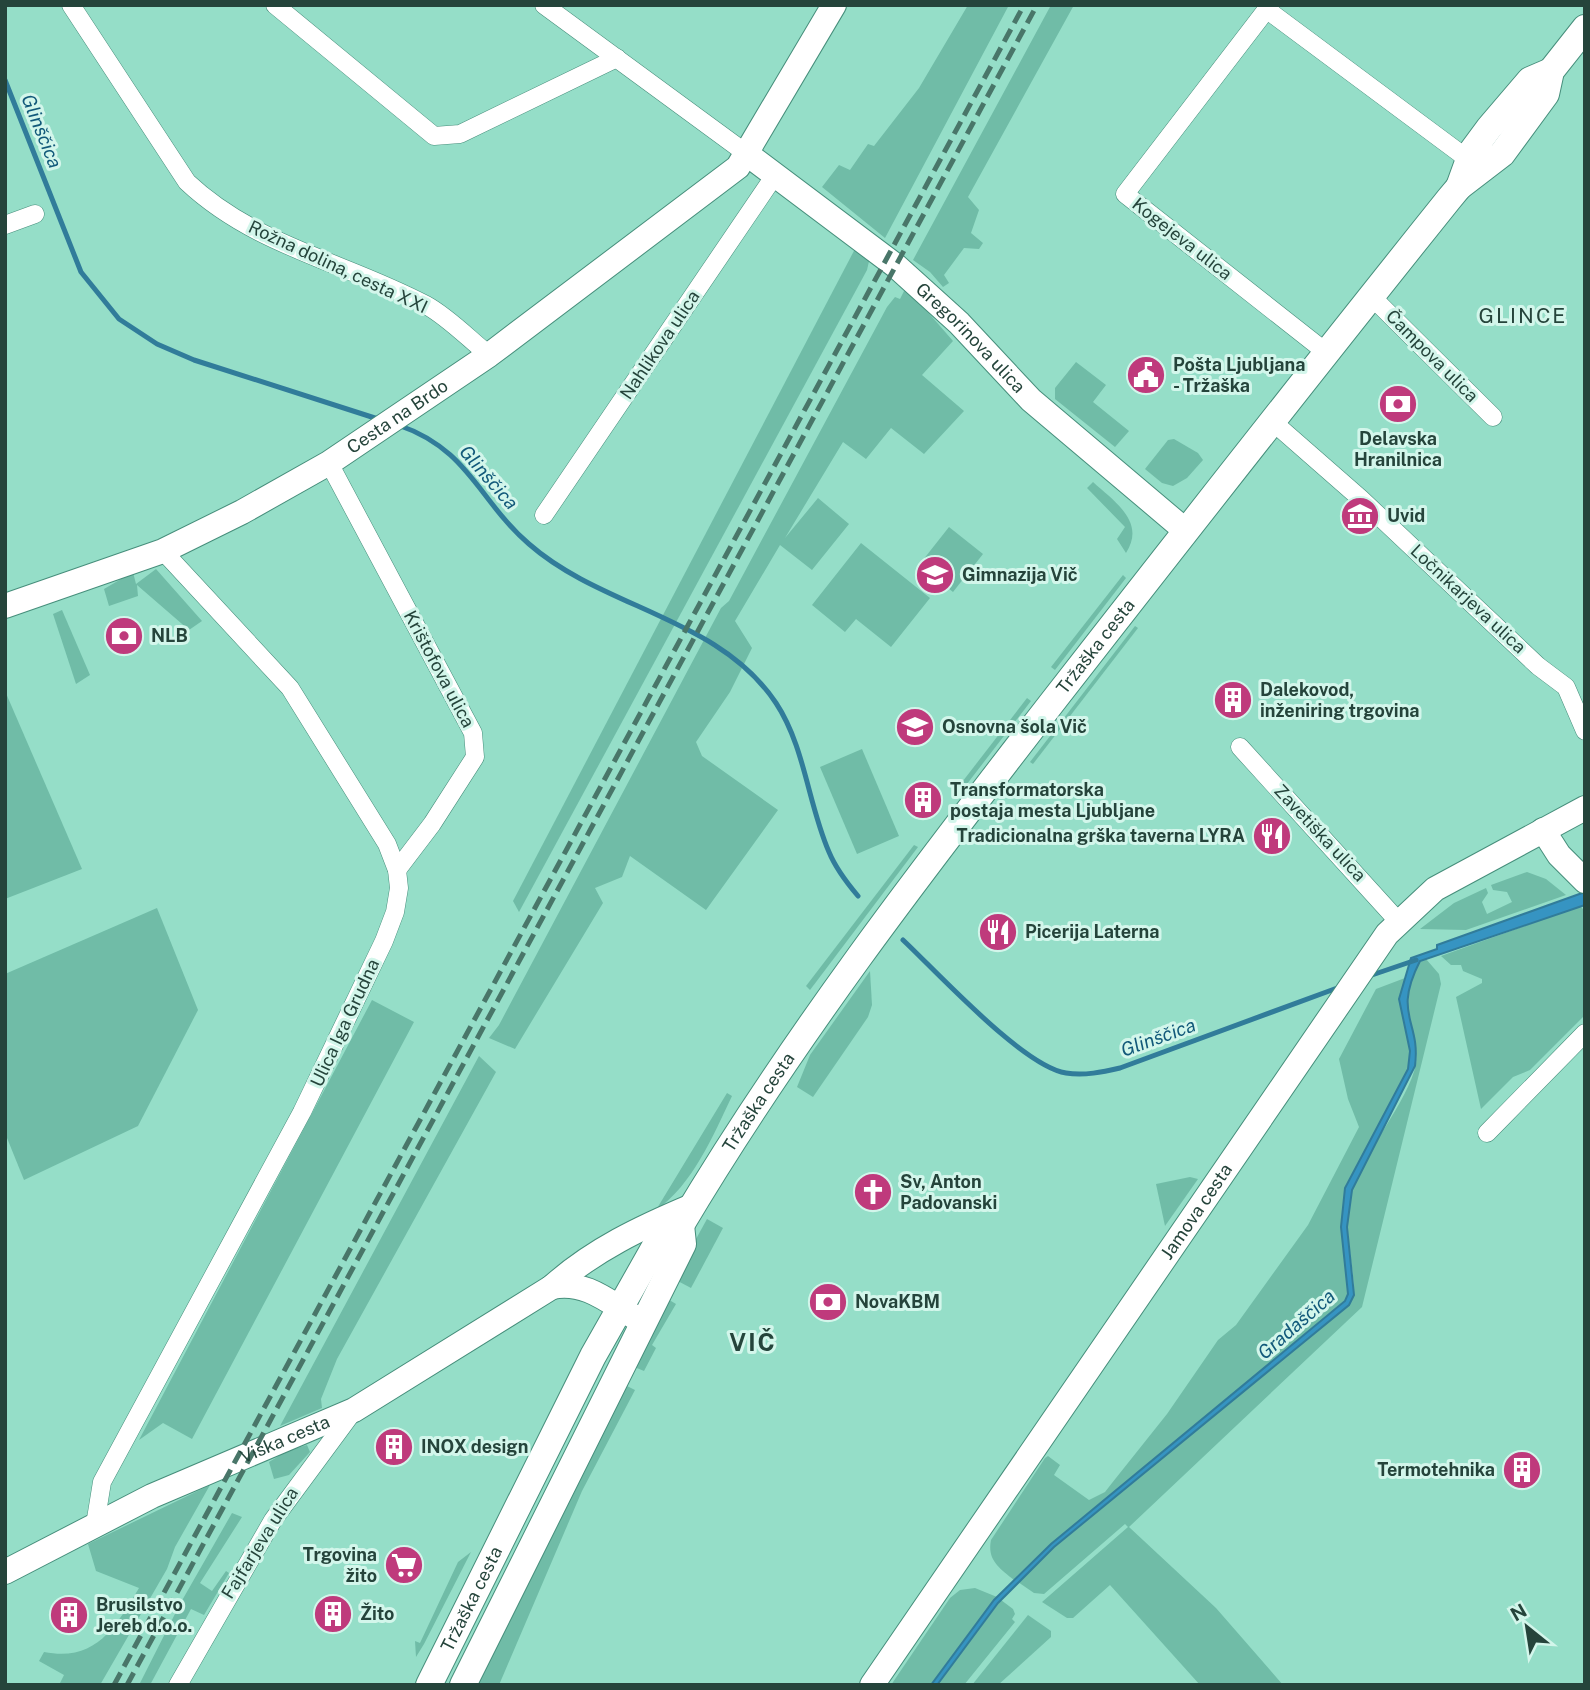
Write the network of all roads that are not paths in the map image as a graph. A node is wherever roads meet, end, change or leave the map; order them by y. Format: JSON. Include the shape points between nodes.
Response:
{"nodes":[{"id":1,"x":71,"y":5,"type":"edge"},
{"id":2,"x":275,"y":5,"type":"edge"},
{"id":3,"x":544,"y":5,"type":"edge"},
{"id":4,"x":834,"y":5,"type":"edge"},
{"id":5,"x":1268,"y":7,"type":"edge"},
{"id":6,"x":1585,"y":28,"type":"edge"},
{"id":7,"x":617,"y":58,"type":"junction"},
{"id":8,"x":1551,"y":71,"type":"junction"},
{"id":9,"x":747,"y":154,"type":"junction"},
{"id":10,"x":1469,"y":160,"type":"junction"},
{"id":11,"x":775,"y":175,"type":"junction"},
{"id":12,"x":1459,"y":187,"type":"junction"},
{"id":13,"x":35,"y":214,"type":"dead end"},
{"id":14,"x":5,"y":225,"type":"edge"},
{"id":15,"x":1371,"y":296,"type":"junction"},
{"id":16,"x":1327,"y":353,"type":"junction"},
{"id":17,"x":489,"y":355,"type":"junction"},
{"id":18,"x":1493,"y":417,"type":"dead end"},
{"id":19,"x":1273,"y":422,"type":"junction"},
{"id":20,"x":329,"y":463,"type":"junction"},
{"id":21,"x":544,"y":515,"type":"dead end"},
{"id":22,"x":1186,"y":531,"type":"junction"},
{"id":23,"x":163,"y":551,"type":"junction"},
{"id":24,"x":5,"y":606,"type":"edge"},
{"id":25,"x":1585,"y":730,"type":"edge"},
{"id":26,"x":1240,"y":747,"type":"dead end"},
{"id":27,"x":1585,"y":808,"type":"edge"},
{"id":28,"x":1543,"y":830,"type":"junction"},
{"id":29,"x":397,"y":870,"type":"junction"},
{"id":30,"x":1578,"y":875,"type":"edge"},
{"id":31,"x":1398,"y":921,"type":"junction"},
{"id":32,"x":1585,"y":1033,"type":"edge"},
{"id":33,"x":1487,"y":1132,"type":"dead end"},
{"id":34,"x":686,"y":1216,"type":"junction"},
{"id":35,"x":552,"y":1287,"type":"junction"},
{"id":36,"x":620,"y":1308,"type":"junction"},
{"id":37,"x":643,"y":1323,"type":"junction"},
{"id":38,"x":354,"y":1410,"type":"junction"},
{"id":39,"x":95,"y":1525,"type":"junction"},
{"id":40,"x":5,"y":1572,"type":"edge"},
{"id":41,"x":178,"y":1685,"type":"edge"},
{"id":42,"x":429,"y":1685,"type":"edge"},
{"id":43,"x":463,"y":1685,"type":"edge"},
{"id":44,"x":872,"y":1685,"type":"edge"}],
"edges":[{"from":1,"to":17,"type":"street","name":"Rožna dolina, cesta XXI","via":[[187,182],[212,205],[272,241],[429,307]]},
{"from":2,"to":7,"type":"street","via":[[434,136],[460,135]]},
{"from":3,"to":7,"type":"street"},
{"from":4,"to":9,"type":"street","name":"Cesta na Brdo"},
{"from":5,"to":10,"type":"street"},
{"from":5,"to":16,"type":"street","name":"Kogejeva ulica","via":[[1125,194]]},
{"from":6,"to":8,"type":"main road","name":"Tržaška cesta"},
{"from":7,"to":9,"type":"street"},
{"from":8,"to":10,"type":"main road","name":"Tržaška cesta","via":[[1530,80]]},
{"from":8,"to":12,"type":"main road","name":"Tržaška cesta","via":[[1546,94],[1502,154]]},
{"from":9,"to":11,"type":"street","name":"Gregorinova ulica"},
{"from":9,"to":17,"type":"street","name":"Cesta na Brdo","via":[[727,177]]},
{"from":10,"to":12,"type":"main road","name":"Tržaška cesta"},
{"from":11,"to":21,"type":"street","name":"Nahlikova ulica"},
{"from":11,"to":22,"type":"street","name":"Gregorinova ulica","via":[[895,266],[959,323],[1031,400]]},
{"from":12,"to":15,"type":"main road","name":"Tržaška cesta"},
{"from":13,"to":14,"type":"street"},
{"from":15,"to":16,"type":"main road","name":"Tržaška cesta"},
{"from":15,"to":18,"type":"street","name":"Čampova ulica"},
{"from":16,"to":19,"type":"main road","name":"Tržaška cesta"},
{"from":17,"to":20,"type":"street","name":"Cesta na Brdo"},
{"from":19,"to":22,"type":"main road","name":"Tržaška cesta"},
{"from":19,"to":25,"type":"street","name":"Ločnikarjeva ulica","via":[[1566,687]]},
{"from":20,"to":23,"type":"street","name":"Cesta na Brdo"},
{"from":20,"to":29,"type":"street","name":"Krištofova ulica","via":[[473,733],[475,757]]},
{"from":22,"to":34,"type":"main road","name":"Tržaška cesta","via":[[849,969],[768,1083]]},
{"from":23,"to":24,"type":"street","name":"Cesta na Brdo"},
{"from":23,"to":29,"type":"street","name":"Ulica Iga Grudna","via":[[290,688],[387,844]]},
{"from":26,"to":31,"type":"street","name":"Zavetiška ulica"},
{"from":27,"to":28,"type":"street","name":"Jamova cesta"},
{"from":28,"to":30,"type":"street"},
{"from":28,"to":31,"type":"street","name":"Jamova cesta","via":[[1435,889]]},
{"from":29,"to":39,"type":"street","name":"Ulica Iga Grudna","via":[[395,912],[341,1036],[102,1482]]},
{"from":31,"to":44,"type":"street","name":"Jamova cesta"},
{"from":32,"to":33,"type":"street"},
{"from":34,"to":35,"type":"street","name":"Viška cesta","via":[[639,1228],[576,1265]]},
{"from":34,"to":36,"type":"main road","name":"Tržaška cesta","via":[[663,1234]]},
{"from":34,"to":37,"type":"main road","name":"Tržaška cesta","via":[[683,1244]]},
{"from":35,"to":36,"type":"street","via":[[574,1284]]},
{"from":35,"to":38,"type":"street","name":"Viška cesta"},
{"from":36,"to":37,"type":"street"},
{"from":36,"to":42,"type":"main road","name":"Tržaška cesta"},
{"from":37,"to":43,"type":"main road","name":"Tržaška cesta"},
{"from":38,"to":39,"type":"street","name":"Viška cesta"},
{"from":38,"to":41,"type":"street","name":"Fajfarjeva ulica","via":[[272,1520]]},
{"from":39,"to":40,"type":"street","name":"Viška cesta"}]}
